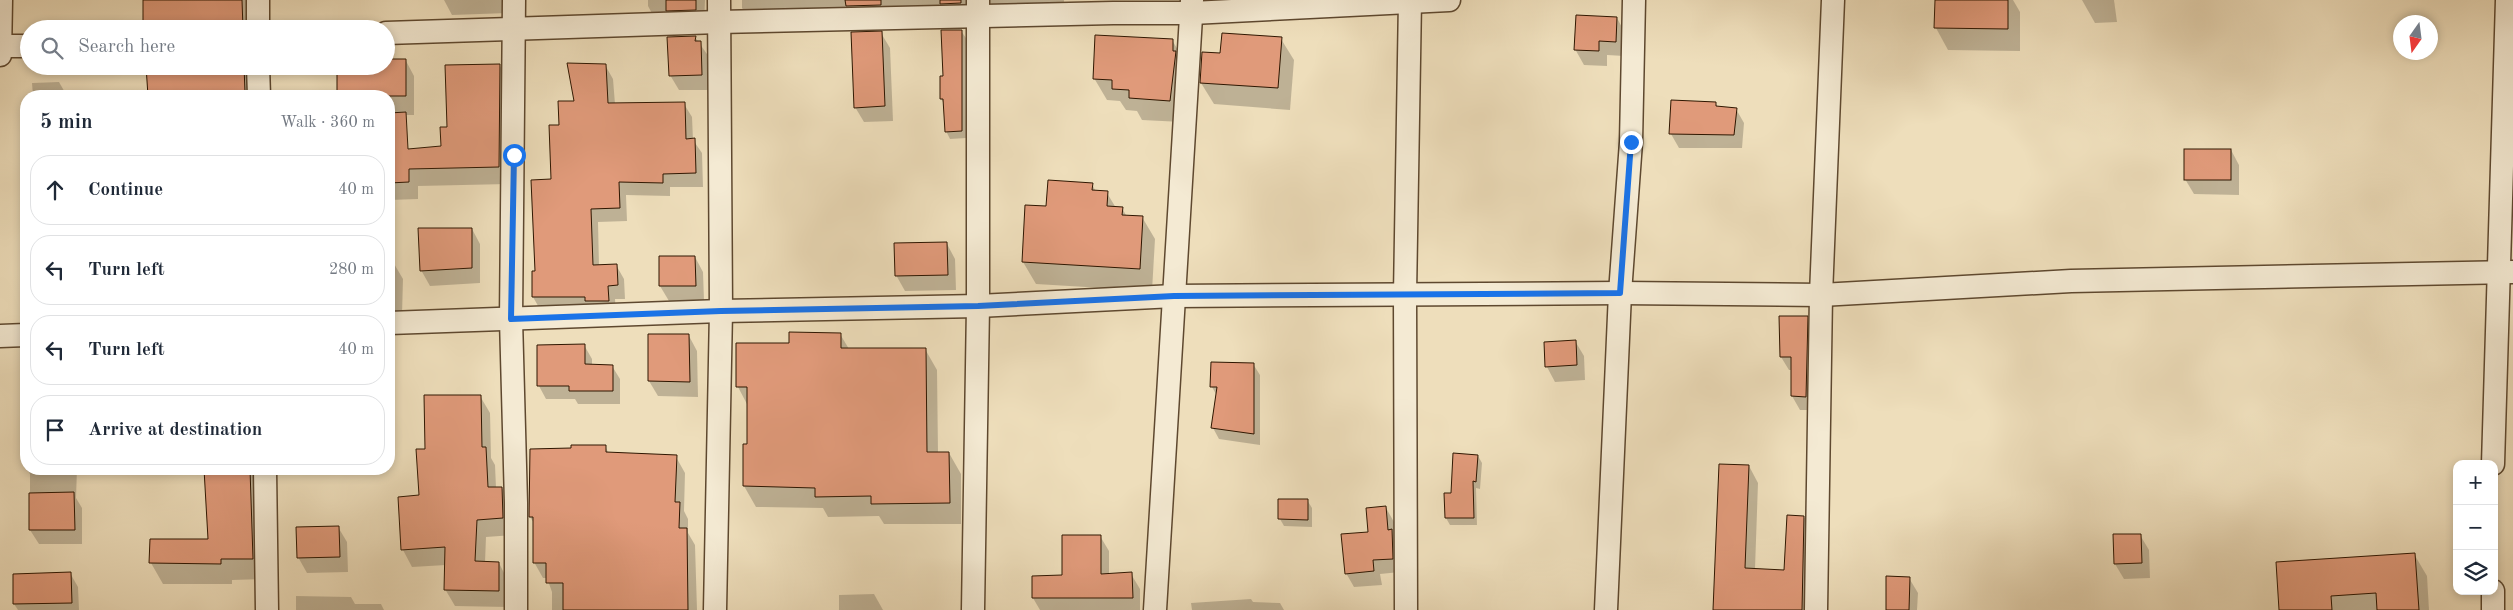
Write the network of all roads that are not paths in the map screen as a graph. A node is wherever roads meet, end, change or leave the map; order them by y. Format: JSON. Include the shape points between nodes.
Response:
{"nodes":[{"id":1,"x":1,"y":0,"type":"edge"},
{"id":2,"x":258,"y":0,"type":"edge"},
{"id":3,"x":514,"y":0,"type":"edge"},
{"id":4,"x":719,"y":0,"type":"edge"},
{"id":5,"x":1449,"y":0,"type":"edge"},
{"id":6,"x":1634,"y":0,"type":"edge"},
{"id":7,"x":1833,"y":0,"type":"edge"},
{"id":8,"x":2507,"y":0,"type":"edge"},
{"id":9,"x":1410,"y":1,"type":"edge"},
{"id":10,"x":1192,"y":6,"type":"edge"},
{"id":11,"x":978,"y":8,"type":"edge"},
{"id":12,"x":258,"y":20,"type":"edge"},
{"id":13,"x":719,"y":22,"type":"junction"},
{"id":14,"x":514,"y":29,"type":"junction"},
{"id":15,"x":395,"y":33,"type":"edge"},
{"id":16,"x":0,"y":46,"type":"edge"},
{"id":17,"x":20,"y":46,"type":"edge"},
{"id":18,"x":0,"y":55,"type":"edge"},
{"id":19,"x":258,"y":75,"type":"edge"},
{"id":20,"x":259,"y":90,"type":"edge"},
{"id":21,"x":2506,"y":272,"type":"edge"},
{"id":22,"x":1620,"y":293,"type":"junction"},
{"id":23,"x":1405,"y":295,"type":"junction"},
{"id":24,"x":1821,"y":295,"type":"junction"},
{"id":25,"x":1174,"y":296,"type":"junction"},
{"id":26,"x":978,"y":306,"type":"junction"},
{"id":27,"x":721,"y":311,"type":"junction"},
{"id":28,"x":511,"y":319,"type":"junction"},
{"id":29,"x":395,"y":323,"type":"edge"},
{"id":30,"x":20,"y":335,"type":"edge"},
{"id":31,"x":0,"y":336,"type":"edge"},
{"id":32,"x":2492,"y":460,"type":"edge"},
{"id":33,"x":265,"y":475,"type":"edge"},
{"id":34,"x":2493,"y":595,"type":"edge"},
{"id":35,"x":266,"y":610,"type":"edge"},
{"id":36,"x":516,"y":610,"type":"edge"},
{"id":37,"x":715,"y":610,"type":"edge"},
{"id":38,"x":973,"y":610,"type":"edge"},
{"id":39,"x":1155,"y":610,"type":"edge"},
{"id":40,"x":1406,"y":610,"type":"edge"},
{"id":41,"x":1606,"y":610,"type":"edge"},
{"id":42,"x":1816,"y":610,"type":"edge"},
{"id":43,"x":2493,"y":610,"type":"edge"}],
"edges":[{"from":1,"to":16,"type":"street"},
{"from":2,"to":12,"type":"street"},
{"from":3,"to":14,"type":"street"},
{"from":4,"to":13,"type":"street"},
{"from":5,"to":9,"type":"street"},
{"from":6,"to":22,"type":"street","via":[[1631,142]]},
{"from":7,"to":24,"type":"street"},
{"from":8,"to":21,"type":"street"},
{"from":9,"to":10,"type":"street"},
{"from":9,"to":23,"type":"street"},
{"from":10,"to":11,"type":"street"},
{"from":10,"to":25,"type":"street"},
{"from":11,"to":13,"type":"street"},
{"from":11,"to":26,"type":"street"},
{"from":13,"to":14,"type":"street"},
{"from":13,"to":27,"type":"street"},
{"from":14,"to":15,"type":"street"},
{"from":14,"to":28,"type":"street"},
{"from":16,"to":17,"type":"street"},
{"from":16,"to":18,"type":"street"},
{"from":19,"to":20,"type":"street"},
{"from":21,"to":24,"type":"street","via":[[2071,281]]},
{"from":21,"to":32,"type":"street"},
{"from":22,"to":23,"type":"street"},
{"from":22,"to":24,"type":"street"},
{"from":22,"to":41,"type":"street"},
{"from":23,"to":25,"type":"street"},
{"from":23,"to":40,"type":"street"},
{"from":24,"to":42,"type":"street"},
{"from":25,"to":26,"type":"street"},
{"from":25,"to":39,"type":"street"},
{"from":26,"to":27,"type":"street"},
{"from":26,"to":38,"type":"street"},
{"from":27,"to":28,"type":"street"},
{"from":27,"to":37,"type":"street"},
{"from":28,"to":29,"type":"street"},
{"from":28,"to":36,"type":"street"},
{"from":30,"to":31,"type":"street"},
{"from":33,"to":35,"type":"street"},
{"from":34,"to":43,"type":"street"}]}
